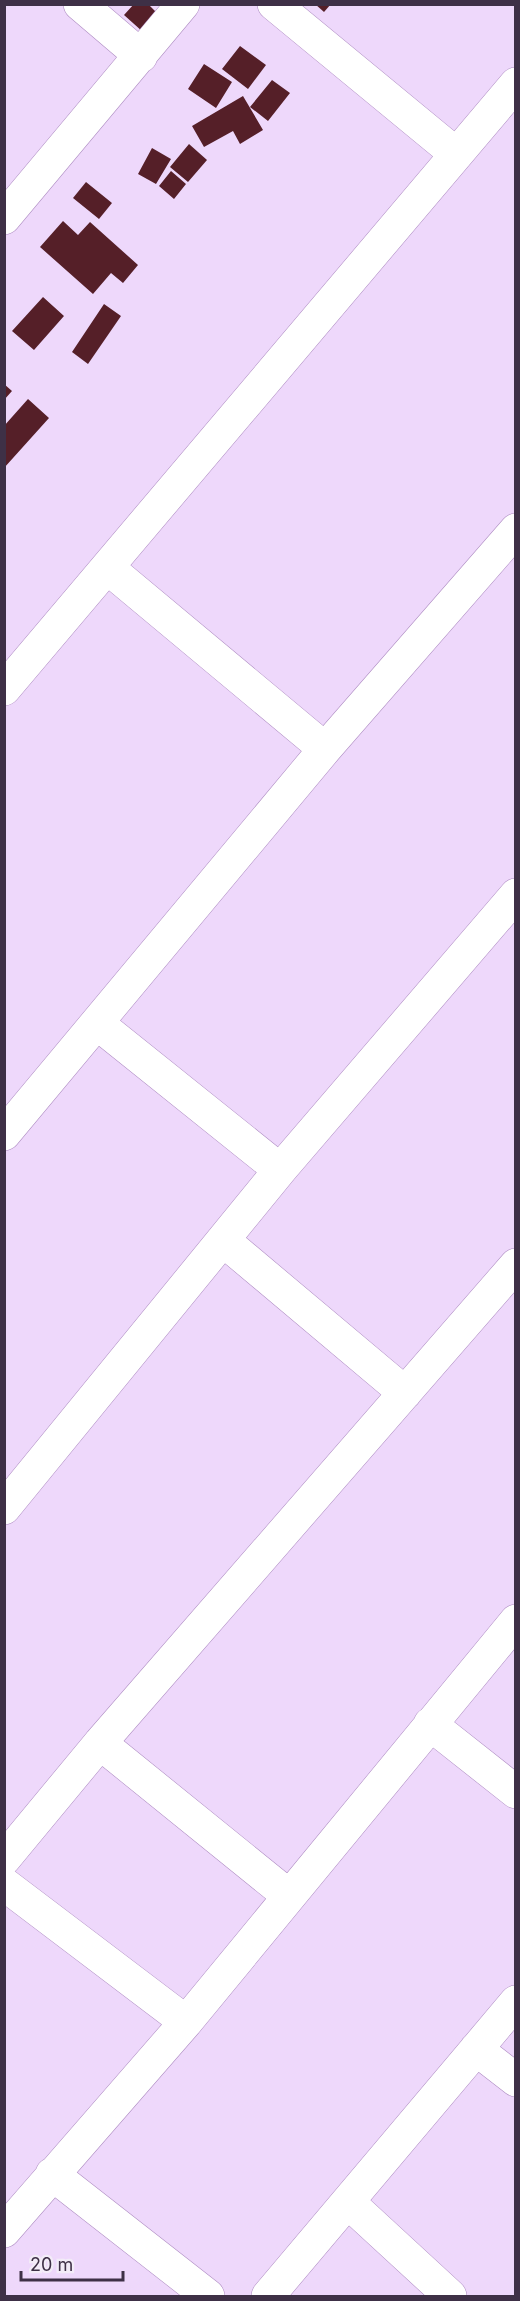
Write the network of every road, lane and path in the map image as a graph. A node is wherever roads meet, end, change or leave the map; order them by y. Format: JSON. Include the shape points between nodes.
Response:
{"nodes":[{"id":1,"x":80,"y":4,"type":"edge"},
{"id":2,"x":183,"y":4,"type":"edge"},
{"id":3,"x":274,"y":4,"type":"edge"},
{"id":4,"x":141,"y":56,"type":"junction"},
{"id":5,"x":516,"y":84,"type":"edge"},
{"id":6,"x":456,"y":154,"type":"junction"},
{"id":7,"x":4,"y":218,"type":"edge"},
{"id":8,"x":515,"y":532,"type":"edge"},
{"id":9,"x":108,"y":568,"type":"junction"},
{"id":10,"x":8,"y":679,"type":"edge"},
{"id":11,"x":325,"y":749,"type":"junction"},
{"id":12,"x":513,"y":904,"type":"edge"},
{"id":13,"x":98,"y":1024,"type":"junction"},
{"id":14,"x":4,"y":1134,"type":"edge"},
{"id":15,"x":280,"y":1170,"type":"junction"},
{"id":16,"x":223,"y":1240,"type":"junction"},
{"id":17,"x":513,"y":1272,"type":"edge"},
{"id":18,"x":405,"y":1393,"type":"junction"},
{"id":19,"x":4,"y":1508,"type":"edge"},
{"id":20,"x":516,"y":1621,"type":"edge"},
{"id":21,"x":430,"y":1724,"type":"junction"},
{"id":22,"x":100,"y":1743,"type":"junction"},
{"id":23,"x":516,"y":1792,"type":"edge"},
{"id":24,"x":4,"y":1860,"type":"edge"},
{"id":25,"x":4,"y":1884,"type":"edge"},
{"id":26,"x":289,"y":1896,"type":"junction"},
{"id":27,"x":516,"y":2002,"type":"edge"},
{"id":28,"x":186,"y":2022,"type":"junction"},
{"id":29,"x":476,"y":2049,"type":"junction"},
{"id":30,"x":516,"y":2080,"type":"edge"},
{"id":31,"x":52,"y":2174,"type":"junction"},
{"id":32,"x":348,"y":2202,"type":"junction"},
{"id":33,"x":4,"y":2231,"type":"edge"},
{"id":34,"x":208,"y":2296,"type":"edge"},
{"id":35,"x":268,"y":2296,"type":"edge"},
{"id":36,"x":450,"y":2296,"type":"edge"}],
"edges":[{"from":1,"to":4,"type":"street"},
{"from":2,"to":4,"type":"street"},
{"from":3,"to":6,"type":"street"},
{"from":4,"to":7,"type":"street"},
{"from":5,"to":6,"type":"street"},
{"from":6,"to":9,"type":"street"},
{"from":8,"to":11,"type":"street"},
{"from":9,"to":10,"type":"street"},
{"from":9,"to":11,"type":"street"},
{"from":11,"to":13,"type":"street"},
{"from":12,"to":15,"type":"street"},
{"from":13,"to":14,"type":"street"},
{"from":13,"to":15,"type":"street"},
{"from":15,"to":16,"type":"street"},
{"from":16,"to":18,"type":"street"},
{"from":16,"to":19,"type":"street"},
{"from":17,"to":18,"type":"street"},
{"from":18,"to":22,"type":"street"},
{"from":20,"to":21,"type":"street"},
{"from":21,"to":23,"type":"street"},
{"from":21,"to":26,"type":"street"},
{"from":22,"to":24,"type":"street"},
{"from":22,"to":26,"type":"street"},
{"from":25,"to":28,"type":"street"},
{"from":26,"to":28,"type":"street"},
{"from":27,"to":29,"type":"street"},
{"from":28,"to":31,"type":"street"},
{"from":29,"to":30,"type":"street"},
{"from":29,"to":32,"type":"street"},
{"from":31,"to":33,"type":"street"},
{"from":31,"to":34,"type":"street"},
{"from":32,"to":35,"type":"street"},
{"from":32,"to":36,"type":"street"}]}
